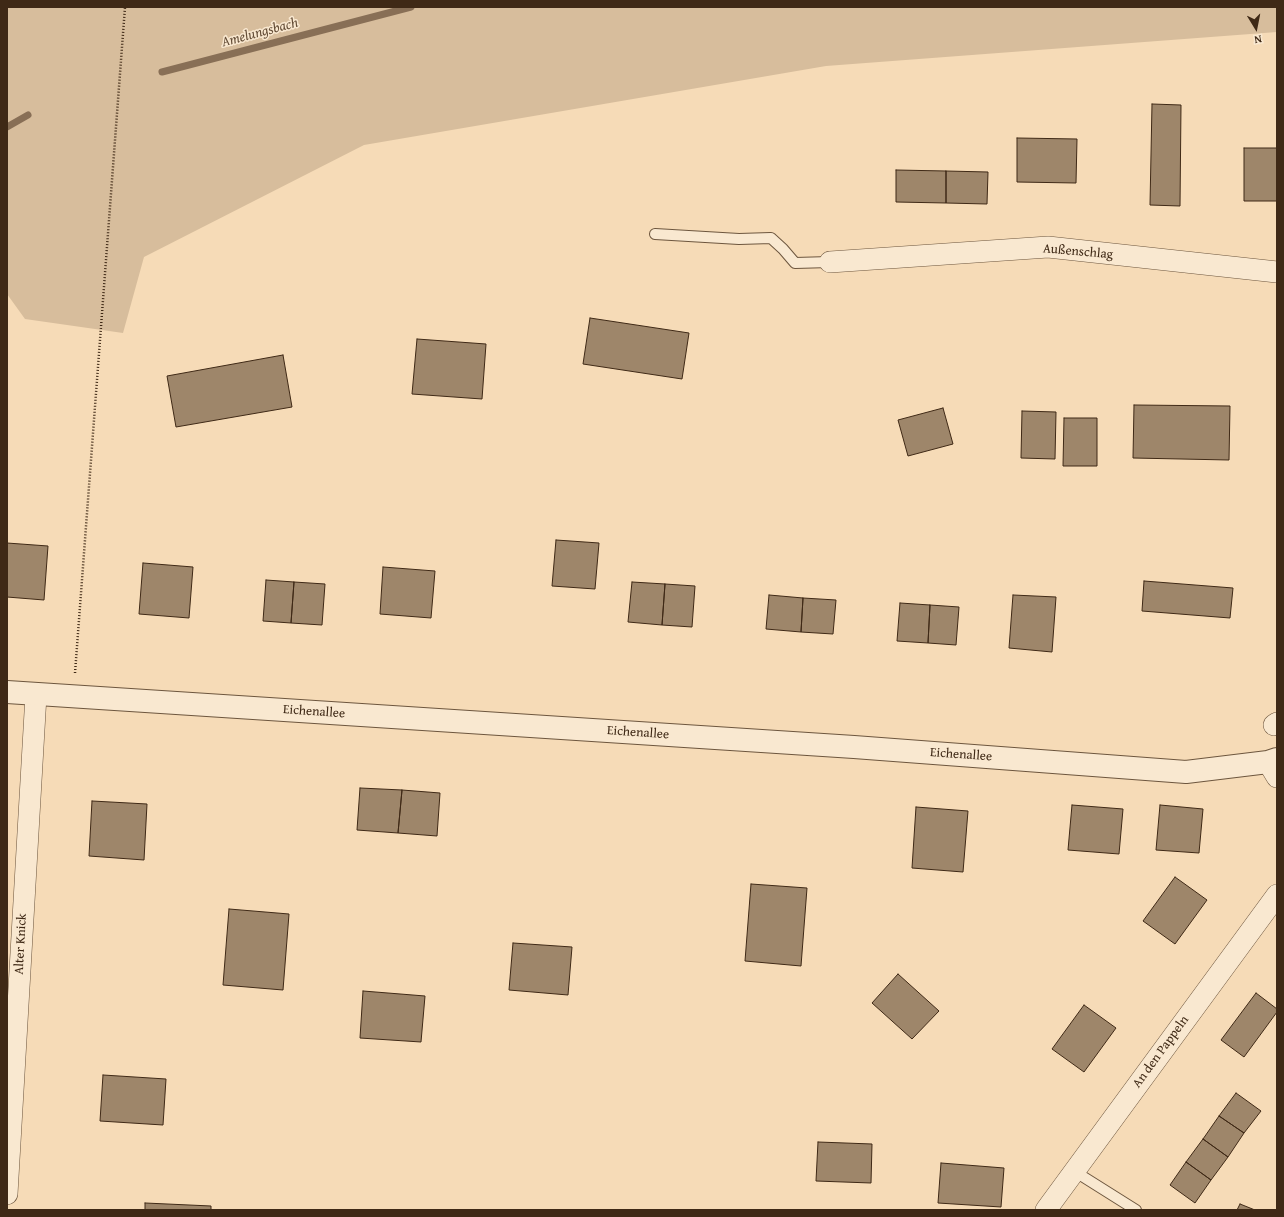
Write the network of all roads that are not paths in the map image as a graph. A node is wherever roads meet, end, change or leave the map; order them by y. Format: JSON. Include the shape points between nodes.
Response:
{"nodes":[{"id":1,"x":655,"y":234,"type":"dead end"},
{"id":2,"x":830,"y":262,"type":"joint"},
{"id":3,"x":1277,"y":272,"type":"edge"},
{"id":4,"x":7,"y":692,"type":"edge"},
{"id":5,"x":36,"y":695,"type":"junction"},
{"id":6,"x":1274,"y":766,"type":"edge"},
{"id":7,"x":1277,"y":894,"type":"edge"},
{"id":8,"x":8,"y":1160,"type":"edge"},
{"id":9,"x":1074,"y":1171,"type":"junction"},
{"id":10,"x":7,"y":1194,"type":"edge"},
{"id":11,"x":1046,"y":1210,"type":"edge"},
{"id":12,"x":1136,"y":1210,"type":"edge"}],
"edges":[{"from":1,"to":2,"type":"lane","via":[[738,239],[771,238],[795,262]]},
{"from":2,"to":3,"type":"street","name":"Außenschlag","via":[[1048,247]]},
{"from":4,"to":5,"type":"street","name":"Eichenallee"},
{"from":5,"to":6,"type":"street","name":"Eichenallee","via":[[854,747],[1186,772]]},
{"from":5,"to":8,"type":"street","name":"Alter Knick"},
{"from":7,"to":9,"type":"street","name":"An den Pappeln"},
{"from":8,"to":10,"type":"street","name":"Alter Knick"},
{"from":9,"to":11,"type":"street","name":"An den Pappeln"},
{"from":9,"to":12,"type":"lane"}]}
